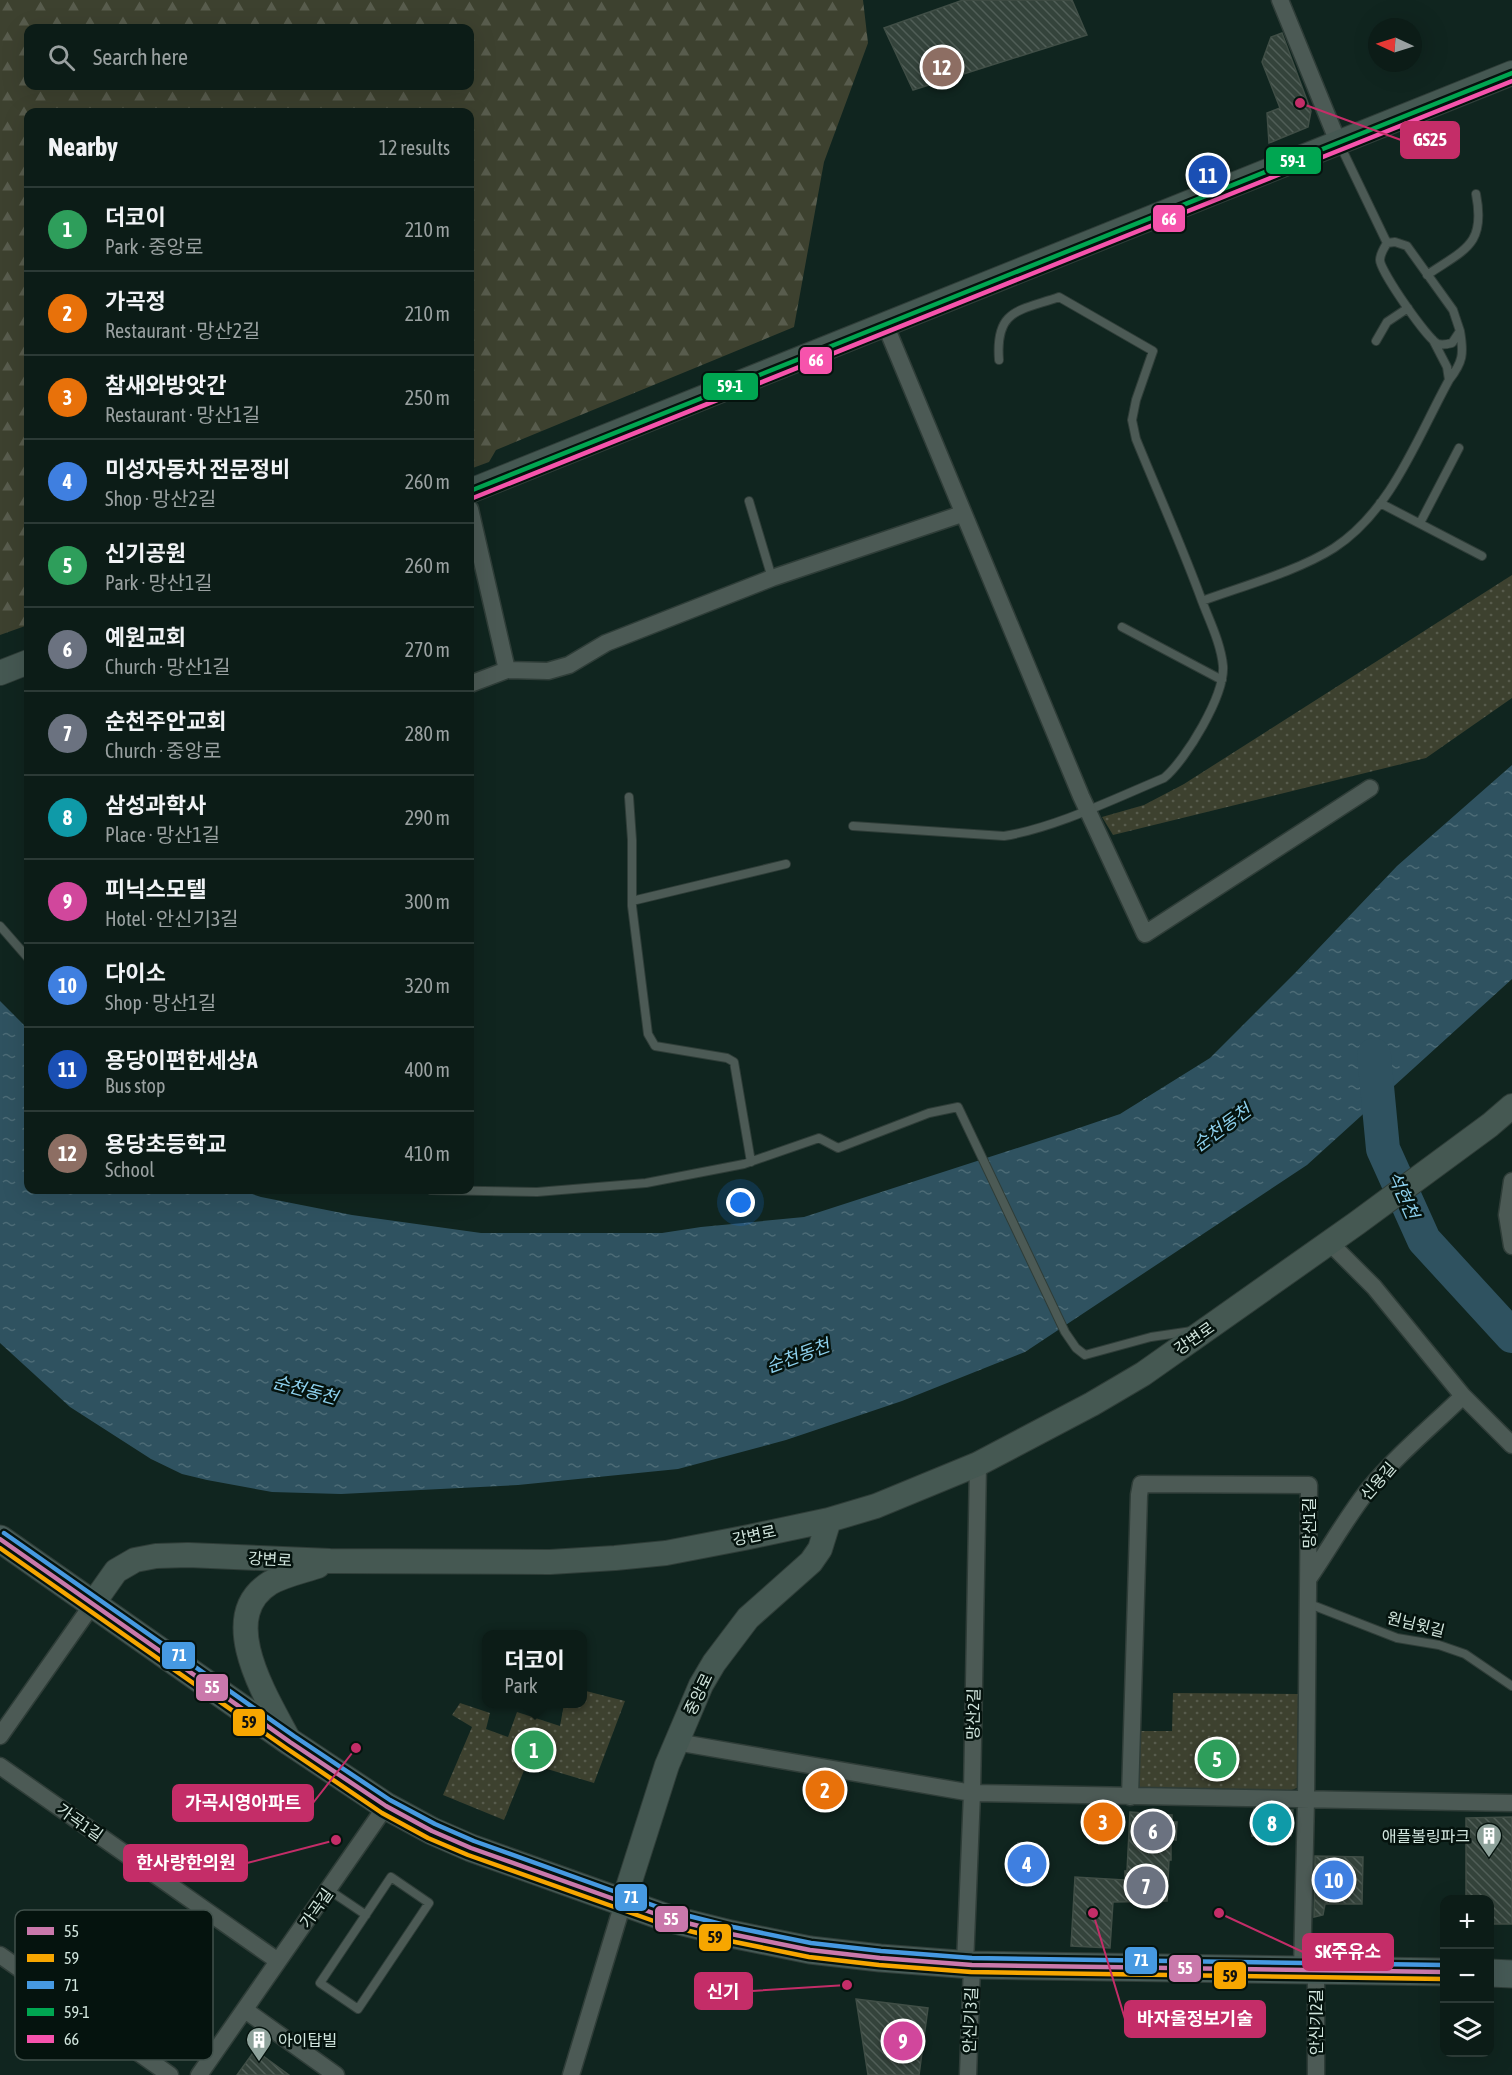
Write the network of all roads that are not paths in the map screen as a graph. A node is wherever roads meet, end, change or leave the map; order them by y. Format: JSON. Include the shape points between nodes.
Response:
{"nodes":[{"id":1,"x":1280,"y":0,"type":"edge"},
{"id":2,"x":1512,"y":73,"type":"edge"},
{"id":3,"x":1338,"y":142,"type":"junction"},
{"id":4,"x":1476,"y":194,"type":"dead end"},
{"id":5,"x":1387,"y":243,"type":"junction"},
{"id":6,"x":1427,"y":275,"type":"junction"},
{"id":7,"x":1408,"y":308,"type":"junction"},
{"id":8,"x":885,"y":324,"type":"junction"},
{"id":9,"x":1461,"y":331,"type":"junction"},
{"id":10,"x":1433,"y":340,"type":"junction"},
{"id":11,"x":1376,"y":341,"type":"dead end"},
{"id":12,"x":999,"y":360,"type":"dead end"},
{"id":13,"x":1449,"y":380,"type":"junction"},
{"id":14,"x":1459,"y":448,"type":"dead end"},
{"id":15,"x":474,"y":489,"type":"edge"},
{"id":16,"x":749,"y":501,"type":"dead end"},
{"id":17,"x":1380,"y":503,"type":"junction"},
{"id":18,"x":962,"y":514,"type":"junction"},
{"id":19,"x":1420,"y":523,"type":"junction"},
{"id":20,"x":474,"y":526,"type":"edge"},
{"id":21,"x":1482,"y":556,"type":"dead end"},
{"id":22,"x":772,"y":578,"type":"junction"},
{"id":23,"x":1203,"y":601,"type":"junction"},
{"id":24,"x":1122,"y":627,"type":"dead end"},
{"id":25,"x":24,"y":664,"type":"edge"},
{"id":26,"x":507,"y":670,"type":"junction"},
{"id":27,"x":0,"y":673,"type":"edge"},
{"id":28,"x":1222,"y":681,"type":"junction"},
{"id":29,"x":474,"y":682,"type":"edge"},
{"id":30,"x":1370,"y":788,"type":"dead end"},
{"id":31,"x":629,"y":797,"type":"dead end"},
{"id":32,"x":1087,"y":810,"type":"junction"},
{"id":33,"x":853,"y":826,"type":"dead end"},
{"id":34,"x":786,"y":864,"type":"dead end"},
{"id":35,"x":632,"y":901,"type":"junction"},
{"id":36,"x":0,"y":926,"type":"edge"},
{"id":37,"x":24,"y":953,"type":"edge"},
{"id":38,"x":1512,"y":1106,"type":"edge"},
{"id":39,"x":751,"y":1162,"type":"junction"},
{"id":40,"x":1512,"y":1180,"type":"edge"},
{"id":41,"x":474,"y":1191,"type":"edge"},
{"id":42,"x":1330,"y":1243,"type":"junction"},
{"id":43,"x":1512,"y":1246,"type":"edge"},
{"id":44,"x":1207,"y":1329,"type":"junction"},
{"id":45,"x":1463,"y":1396,"type":"junction"},
{"id":46,"x":1512,"y":1445,"type":"edge"},
{"id":47,"x":978,"y":1464,"type":"junction"},
{"id":48,"x":828,"y":1520,"type":"junction"},
{"id":49,"x":0,"y":1539,"type":"edge"},
{"id":50,"x":330,"y":1562,"type":"junction"},
{"id":51,"x":1309,"y":1578,"type":"junction"},
{"id":52,"x":1306,"y":1603,"type":"junction"},
{"id":53,"x":92,"y":1605,"type":"junction"},
{"id":54,"x":1512,"y":1686,"type":"edge"},
{"id":55,"x":0,"y":1736,"type":"edge"},
{"id":56,"x":290,"y":1742,"type":"junction"},
{"id":57,"x":676,"y":1742,"type":"junction"},
{"id":58,"x":0,"y":1766,"type":"edge"},
{"id":59,"x":972,"y":1793,"type":"junction"},
{"id":60,"x":1130,"y":1797,"type":"junction"},
{"id":61,"x":1306,"y":1800,"type":"junction"},
{"id":62,"x":1512,"y":1803,"type":"edge"},
{"id":63,"x":386,"y":1806,"type":"junction"},
{"id":64,"x":329,"y":1890,"type":"junction"},
{"id":65,"x":622,"y":1903,"type":"junction"},
{"id":66,"x":205,"y":1910,"type":"edge"},
{"id":67,"x":213,"y":1915,"type":"edge"},
{"id":68,"x":366,"y":1915,"type":"junction"},
{"id":69,"x":0,"y":1955,"type":"edge"},
{"id":70,"x":278,"y":1961,"type":"junction"},
{"id":71,"x":969,"y":1964,"type":"junction"},
{"id":72,"x":15,"y":1966,"type":"edge"},
{"id":73,"x":1309,"y":1970,"type":"junction"},
{"id":74,"x":1440,"y":1972,"type":"edge"},
{"id":75,"x":1494,"y":1973,"type":"edge"},
{"id":76,"x":1512,"y":1974,"type":"edge"},
{"id":77,"x":245,"y":2010,"type":"junction"},
{"id":78,"x":213,"y":2055,"type":"edge"},
{"id":79,"x":149,"y":2060,"type":"edge"},
{"id":80,"x":210,"y":2060,"type":"edge"},
{"id":81,"x":170,"y":2075,"type":"edge"},
{"id":82,"x":199,"y":2075,"type":"edge"},
{"id":83,"x":336,"y":2075,"type":"edge"},
{"id":84,"x":571,"y":2075,"type":"edge"},
{"id":85,"x":968,"y":2075,"type":"edge"},
{"id":86,"x":1316,"y":2075,"type":"edge"}],
"edges":[{"from":1,"to":3,"type":"street"},
{"from":2,"to":3,"type":"main road"},
{"from":3,"to":5,"type":"lane"},
{"from":3,"to":8,"type":"main road"},
{"from":4,"to":6,"type":"lane","via":[[1479,225],[1475,237],[1468,248]]},
{"from":5,"to":6,"type":"lane","via":[[1407,246]]},
{"from":5,"to":7,"type":"lane","via":[[1380,259],[1381,268]]},
{"from":6,"to":9,"type":"lane","via":[[1453,310]]},
{"from":7,"to":10,"type":"lane"},
{"from":7,"to":11,"type":"lane","via":[[1387,322]]},
{"from":8,"to":15,"type":"main road"},
{"from":8,"to":18,"type":"street"},
{"from":9,"to":10,"type":"lane","via":[[1452,343],[1438,344]]},
{"from":9,"to":13,"type":"lane","via":[[1463,355]]},
{"from":10,"to":13,"type":"lane"},
{"from":12,"to":23,"type":"lane","via":[[998,344],[1007,319],[1059,297],[1153,351],[1132,420],[1136,439]]},
{"from":13,"to":17,"type":"lane"},
{"from":14,"to":19,"type":"lane"},
{"from":16,"to":22,"type":"lane"},
{"from":17,"to":19,"type":"lane"},
{"from":17,"to":23,"type":"lane","via":[[1350,536],[1310,561]]},
{"from":18,"to":22,"type":"street"},
{"from":18,"to":32,"type":"street"},
{"from":19,"to":21,"type":"lane"},
{"from":20,"to":26,"type":"street"},
{"from":22,"to":26,"type":"street","via":[[606,643],[569,665],[548,671]]},
{"from":23,"to":28,"type":"lane","via":[[1219,645]]},
{"from":24,"to":28,"type":"lane"},
{"from":25,"to":27,"type":"main road"},
{"from":26,"to":29,"type":"street"},
{"from":28,"to":32,"type":"lane","via":[[1199,731],[1174,770],[1164,778]]},
{"from":30,"to":32,"type":"street","via":[[1145,934]]},
{"from":31,"to":35,"type":"lane"},
{"from":32,"to":33,"type":"lane","via":[[1004,836]]},
{"from":34,"to":35,"type":"lane"},
{"from":35,"to":39,"type":"lane","via":[[648,1034],[655,1046],[734,1062]]},
{"from":36,"to":37,"type":"lane"},
{"from":38,"to":42,"type":"main road","name":"강변로"},
{"from":39,"to":41,"type":"lane","via":[[635,1184],[537,1192]]},
{"from":39,"to":44,"type":"lane","via":[[819,1138],[838,1148],[929,1113],[958,1107],[1076,1348],[1085,1355],[1151,1337]]},
{"from":40,"to":43,"type":"street","via":[[1507,1215]]},
{"from":42,"to":44,"type":"main road","name":"강변로"},
{"from":42,"to":45,"type":"street","via":[[1374,1287]]},
{"from":44,"to":47,"type":"main road","name":"강변로","via":[[1143,1374]]},
{"from":45,"to":46,"type":"street"},
{"from":45,"to":51,"type":"street","name":"신용길","via":[[1369,1489]]},
{"from":47,"to":48,"type":"main road","name":"강변로","via":[[876,1506]]},
{"from":47,"to":59,"type":"street","name":"망산2길"},
{"from":48,"to":50,"type":"main road","name":"강변로","via":[[666,1553],[615,1558],[550,1562]]},
{"from":48,"to":57,"type":"main road","name":"중앙로","via":[[820,1549],[811,1562],[748,1618],[714,1663]]},
{"from":49,"to":53,"type":"main road"},
{"from":50,"to":53,"type":"main road","name":"강변로","via":[[156,1556],[135,1560],[116,1571]]},
{"from":50,"to":56,"type":"main road","via":[[270,1583],[250,1604],[245,1625],[247,1650]]},
{"from":51,"to":52,"type":"street","name":"망산1길"},
{"from":51,"to":60,"type":"street","name":"망산1길","via":[[1309,1485],[1141,1484]]},
{"from":52,"to":54,"type":"lane","name":"원님윗길","via":[[1397,1638],[1465,1654]]},
{"from":52,"to":61,"type":"street","name":"망산1길"},
{"from":53,"to":55,"type":"street"},
{"from":53,"to":56,"type":"main road"},
{"from":56,"to":63,"type":"main road"},
{"from":57,"to":59,"type":"street"},
{"from":57,"to":65,"type":"main road","name":"중앙로"},
{"from":58,"to":66,"type":"street","name":"가곡1길"},
{"from":59,"to":60,"type":"street"},
{"from":59,"to":71,"type":"street","name":"망산2길"},
{"from":60,"to":61,"type":"street"},
{"from":61,"to":62,"type":"street"},
{"from":61,"to":73,"type":"street","name":"망산1길"},
{"from":63,"to":64,"type":"street","name":"가곡길"},
{"from":63,"to":65,"type":"main road","via":[[471,1848]]},
{"from":64,"to":68,"type":"lane"},
{"from":64,"to":70,"type":"street","name":"가곡길"},
{"from":65,"to":71,"type":"main road","via":[[689,1923],[810,1950]]},
{"from":65,"to":84,"type":"street"},
{"from":67,"to":70,"type":"street","name":"가곡1길"},
{"from":68,"to":68,"type":"lane","via":[[320,1983],[358,2009],[429,1903],[391,1877]]},
{"from":69,"to":72,"type":"street"},
{"from":70,"to":77,"type":"street","name":"가곡길"},
{"from":71,"to":73,"type":"main road"},
{"from":71,"to":85,"type":"street","name":"안신기3길"},
{"from":73,"to":74,"type":"main road"},
{"from":73,"to":86,"type":"street","name":"안신기2길"},
{"from":75,"to":76,"type":"main road"},
{"from":77,"to":78,"type":"street","name":"가곡길"},
{"from":77,"to":83,"type":"street"},
{"from":79,"to":81,"type":"street"},
{"from":80,"to":82,"type":"street","name":"가곡길"}]}
